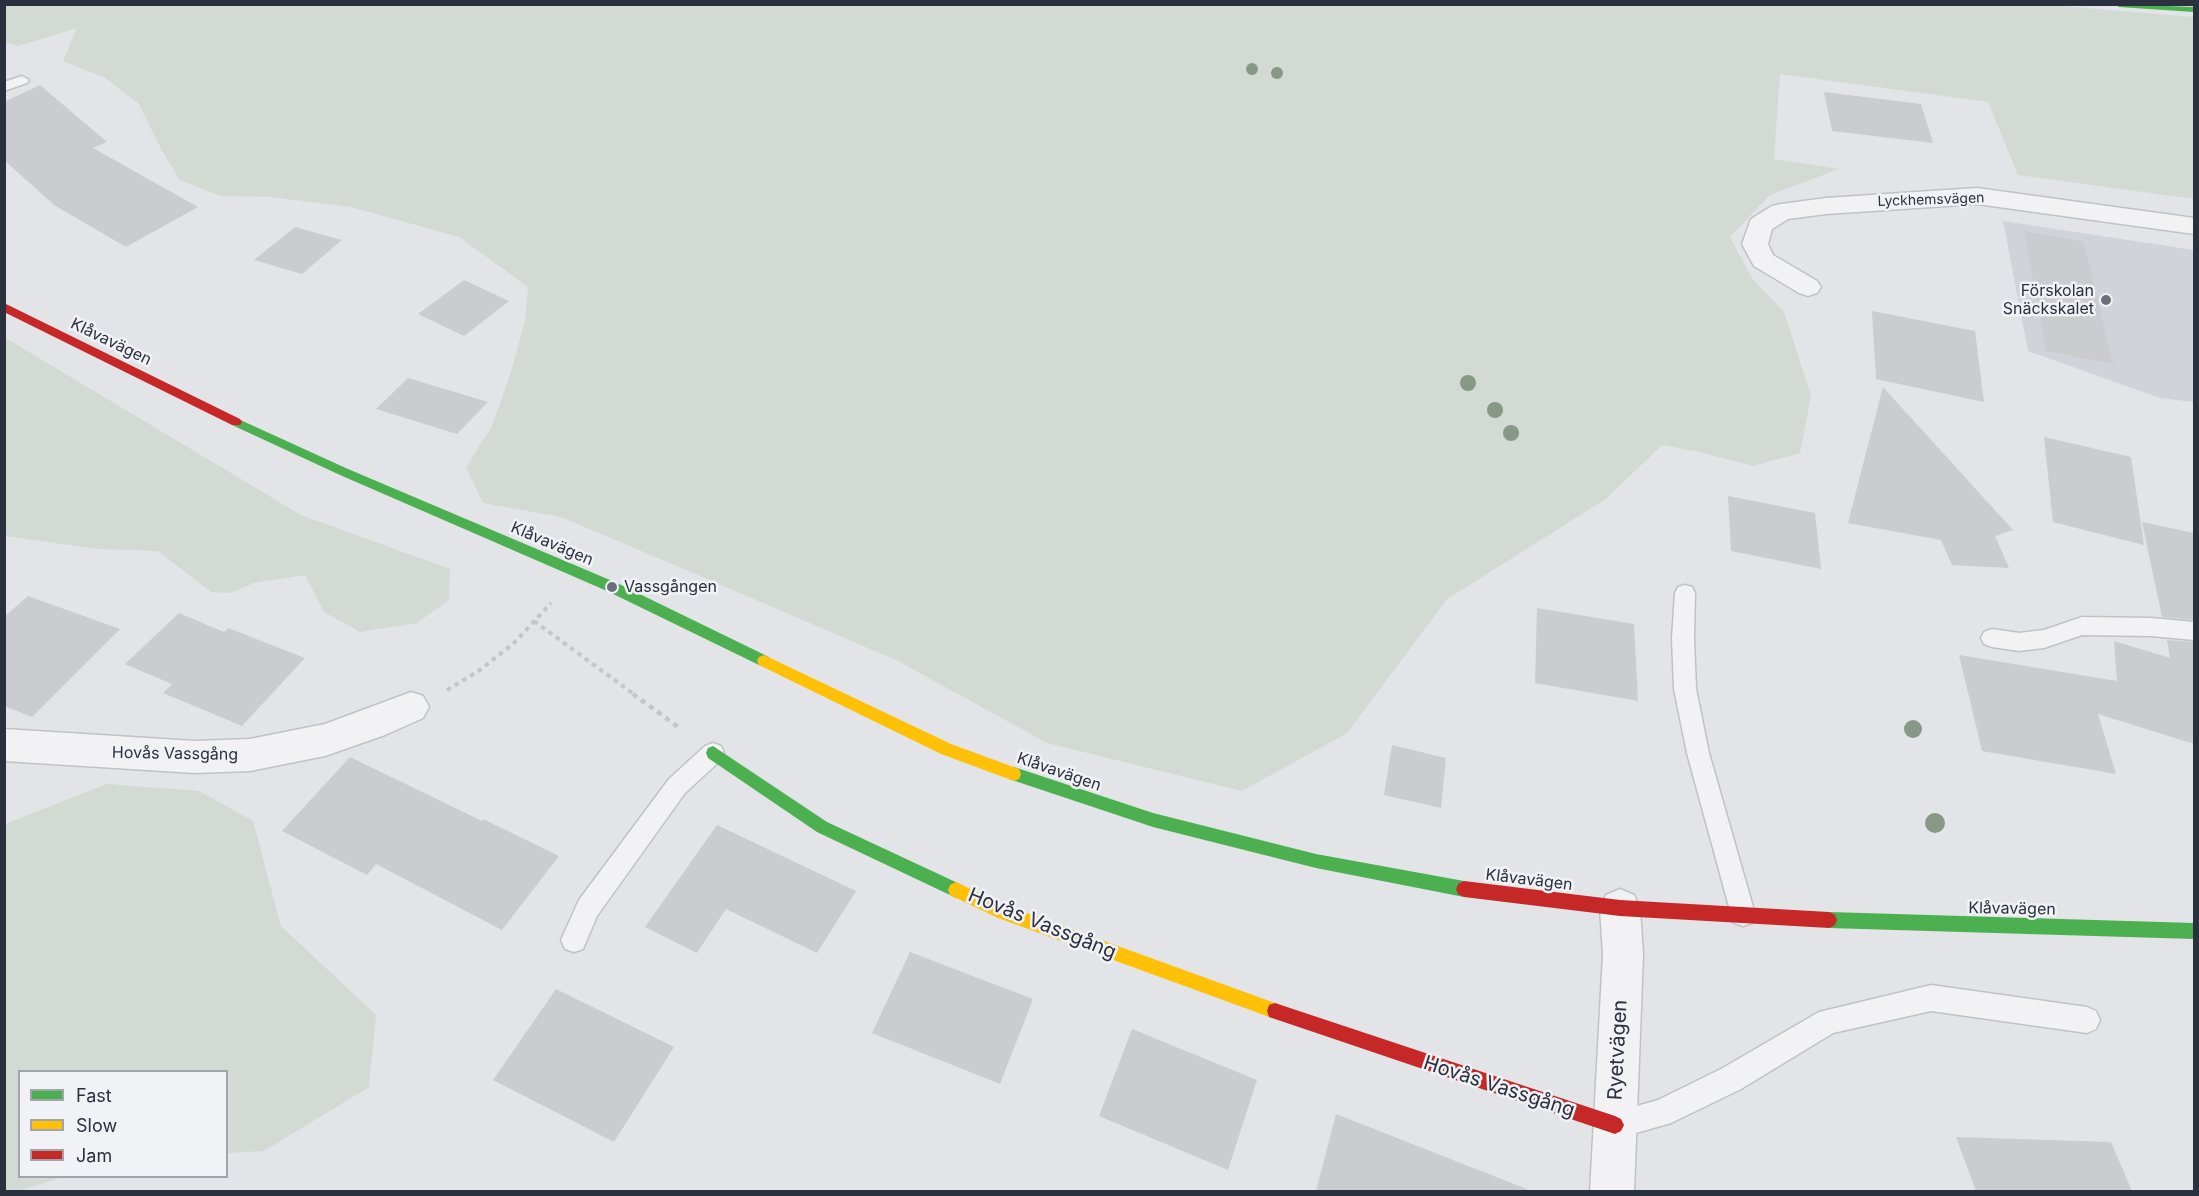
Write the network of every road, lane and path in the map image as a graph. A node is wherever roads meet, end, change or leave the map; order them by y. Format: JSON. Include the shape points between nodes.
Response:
{"nodes":[{"id":1,"x":2119,"y":4,"type":"edge"},
{"id":2,"x":2194,"y":10,"type":"edge"},
{"id":3,"x":22,"y":80,"type":"dead end"},
{"id":4,"x":4,"y":87,"type":"edge"},
{"id":5,"x":2194,"y":226,"type":"edge"},
{"id":6,"x":1809,"y":287,"type":"dead end"},
{"id":7,"x":4,"y":307,"type":"edge"},
{"id":8,"x":1685,"y":593,"type":"dead end"},
{"id":9,"x":552,"y":602,"type":"dead end"},
{"id":10,"x":534,"y":621,"type":"junction"},
{"id":11,"x":2194,"y":631,"type":"edge"},
{"id":12,"x":1992,"y":638,"type":"dead end"},
{"id":13,"x":411,"y":707,"type":"joint"},
{"id":14,"x":4,"y":745,"type":"edge"},
{"id":15,"x":713,"y":753,"type":"junction"},
{"id":16,"x":1620,"y":908,"type":"junction"},
{"id":17,"x":1743,"y":914,"type":"junction"},
{"id":18,"x":2194,"y":931,"type":"edge"},
{"id":19,"x":574,"y":940,"type":"dead end"},
{"id":20,"x":2087,"y":1020,"type":"dead end"},
{"id":21,"x":1615,"y":1125,"type":"junction"},
{"id":22,"x":1612,"y":1191,"type":"edge"}],
"edges":[{"from":1,"to":2,"type":"street"},
{"from":3,"to":4,"type":"lane"},
{"from":5,"to":6,"type":"street","name":"Lyckhemsvägen","via":[[1977,196],[1781,212],[1760,225],[1755,244],[1763,260]]},
{"from":7,"to":16,"type":"street","name":"Klåvavägen","via":[[206,408],[612,587],[946,749],[1153,820],[1316,861],[1472,890]]},
{"from":8,"to":17,"type":"lane","via":[[1685,689],[1698,753]]},
{"from":9,"to":10,"type":"path"},
{"from":10,"to":13,"type":"path","via":[[480,670]]},
{"from":10,"to":15,"type":"path"},
{"from":11,"to":12,"type":"lane","via":[[2082,626],[2044,639],[2019,642]]},
{"from":13,"to":14,"type":"street","name":"Hovås Vassgång","via":[[325,740],[250,755],[195,758]]},
{"from":15,"to":19,"type":"lane","via":[[677,786],[588,908]]},
{"from":15,"to":21,"type":"street","name":"Hovås Vassgång","via":[[822,827],[998,910],[1312,1024]]},
{"from":16,"to":17,"type":"street","name":"Klåvavägen"},
{"from":16,"to":21,"type":"street","name":"Ryetvägen","via":[[1623,954]]},
{"from":17,"to":18,"type":"street","name":"Klåvavägen","via":[[1862,922]]},
{"from":20,"to":21,"type":"lane","via":[[1931,998],[1828,1021],[1731,1079],[1661,1113]]},
{"from":21,"to":22,"type":"street","name":"Ryetvägen"}]}
